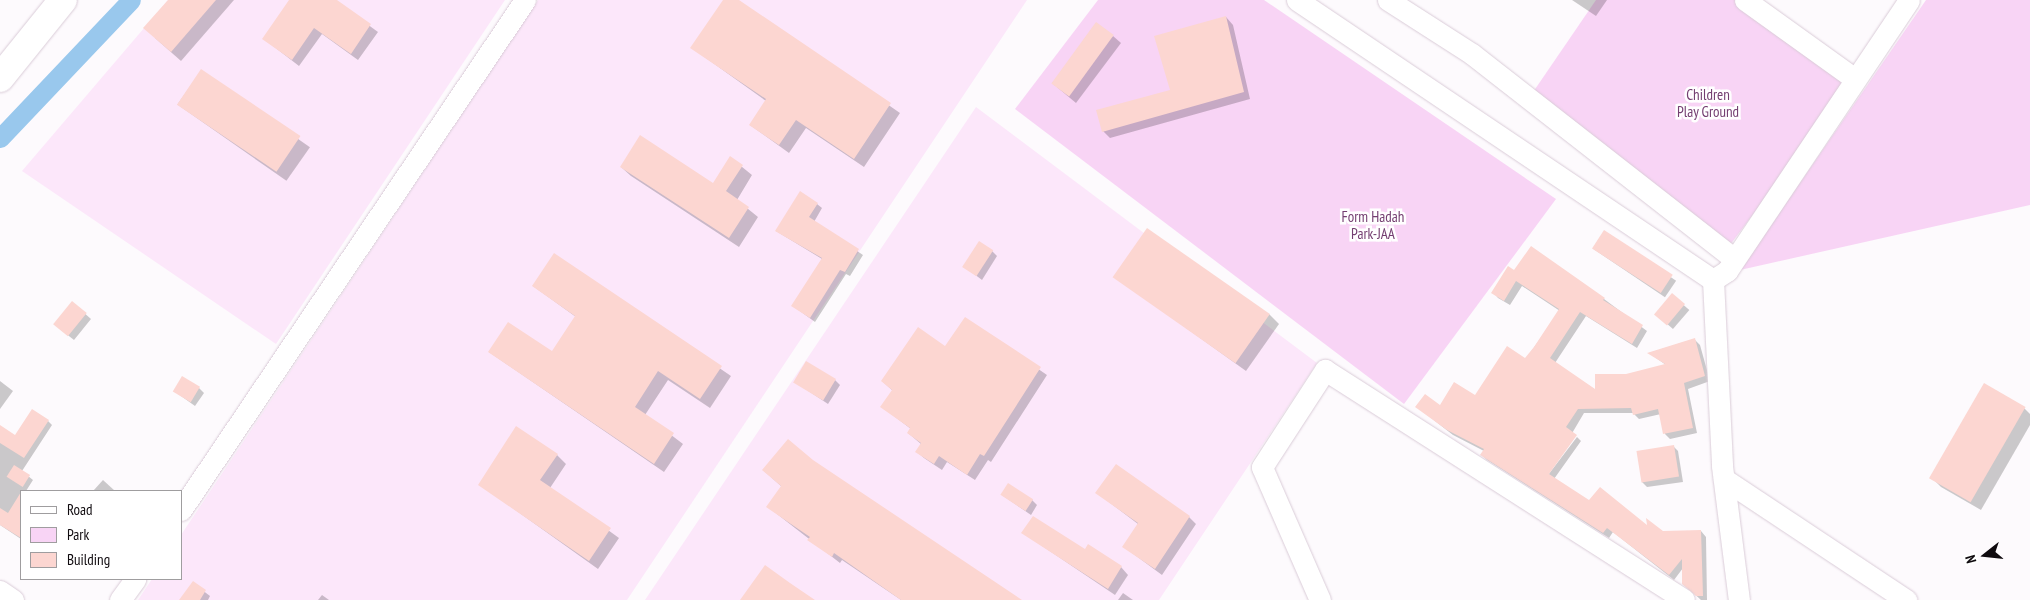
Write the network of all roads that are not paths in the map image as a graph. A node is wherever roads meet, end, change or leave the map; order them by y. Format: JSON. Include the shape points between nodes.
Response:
{"nodes":[{"id":1,"x":63,"y":0,"type":"edge"},
{"id":2,"x":525,"y":0,"type":"edge"},
{"id":3,"x":1297,"y":0,"type":"edge"},
{"id":4,"x":1388,"y":0,"type":"edge"},
{"id":5,"x":1745,"y":0,"type":"edge"},
{"id":6,"x":1909,"y":0,"type":"edge"},
{"id":7,"x":0,"y":78,"type":"edge"},
{"id":8,"x":1855,"y":79,"type":"junction"},
{"id":9,"x":1733,"y":258,"type":"junction"},
{"id":10,"x":1713,"y":280,"type":"junction"},
{"id":11,"x":1724,"y":479,"type":"junction"},
{"id":12,"x":182,"y":509,"type":"edge"},
{"id":13,"x":133,"y":580,"type":"edge"},
{"id":14,"x":0,"y":591,"type":"edge"},
{"id":15,"x":13,"y":600,"type":"edge"},
{"id":16,"x":120,"y":600,"type":"edge"},
{"id":17,"x":1320,"y":600,"type":"edge"},
{"id":18,"x":1684,"y":600,"type":"edge"},
{"id":19,"x":1739,"y":600,"type":"edge"},
{"id":20,"x":1906,"y":600,"type":"edge"}],
"edges":[{"from":1,"to":7,"type":"main road"},
{"from":2,"to":12,"type":"street"},
{"from":3,"to":10,"type":"street"},
{"from":4,"to":9,"type":"street","via":[[1472,54]]},
{"from":5,"to":8,"type":"street"},
{"from":6,"to":8,"type":"street"},
{"from":8,"to":9,"type":"street"},
{"from":9,"to":10,"type":"street","via":[[1727,271]]},
{"from":10,"to":11,"type":"street"},
{"from":11,"to":19,"type":"street"},
{"from":11,"to":20,"type":"street"},
{"from":13,"to":16,"type":"street"},
{"from":14,"to":15,"type":"street"},
{"from":17,"to":18,"type":"street","via":[[1262,467],[1325,370]]}]}
